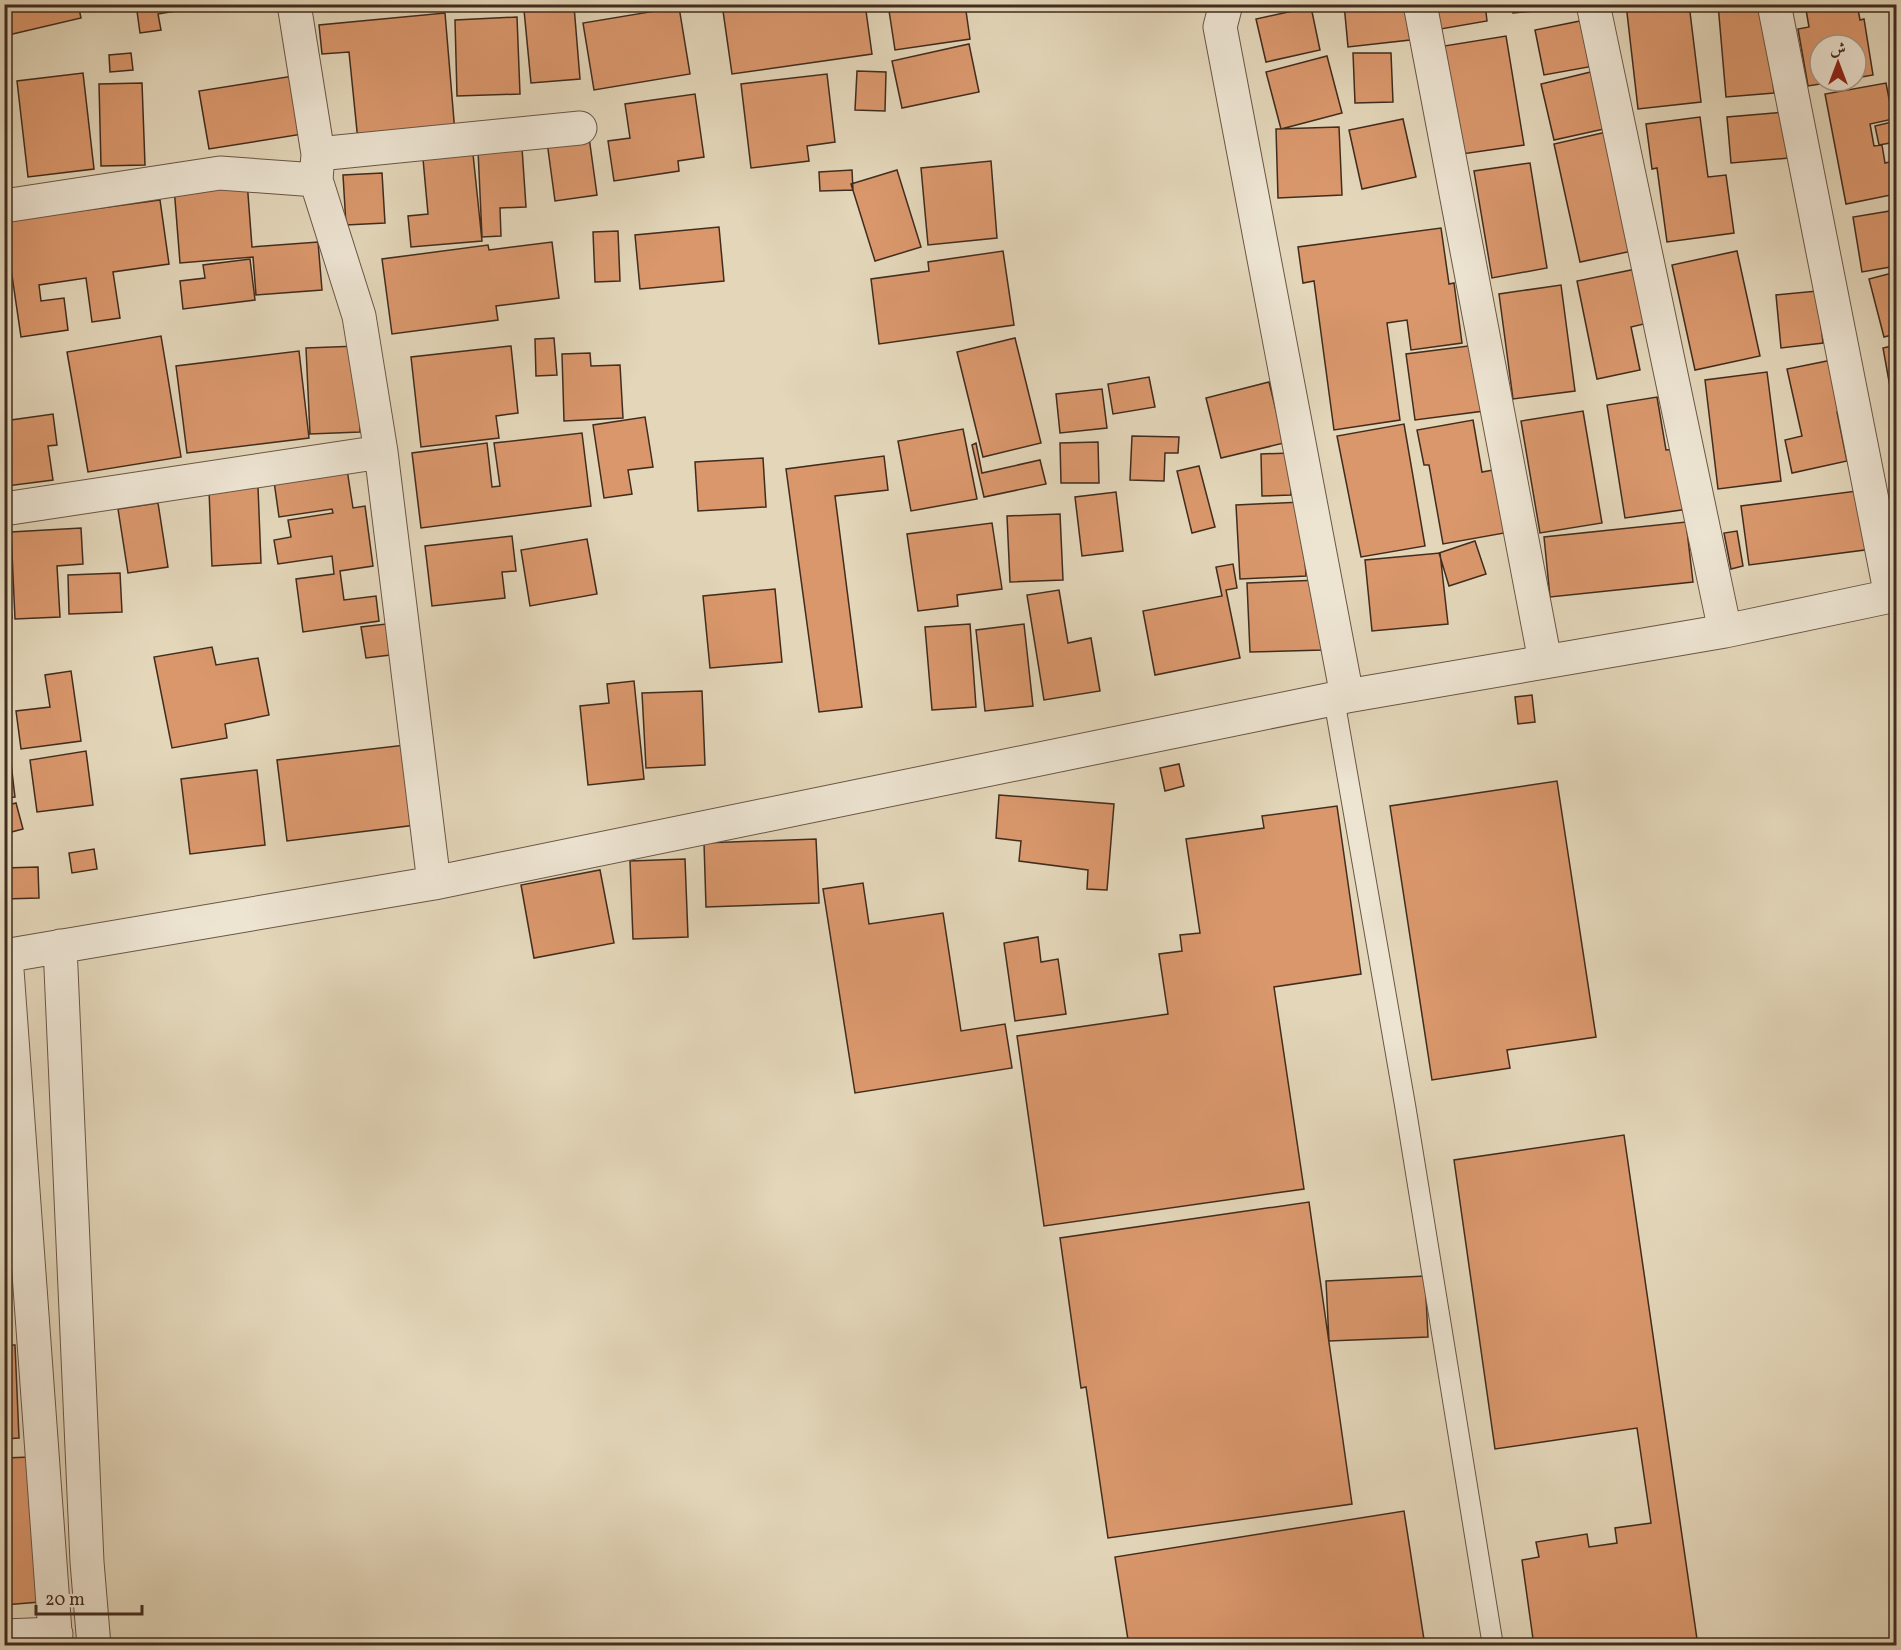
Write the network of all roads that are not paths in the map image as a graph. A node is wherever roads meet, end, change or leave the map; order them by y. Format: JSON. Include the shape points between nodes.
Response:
{"nodes":[{"id":1,"x":294,"y":4,"type":"edge"},
{"id":2,"x":1226,"y":4,"type":"edge"},
{"id":3,"x":1420,"y":4,"type":"edge"},
{"id":4,"x":1593,"y":4,"type":"edge"},
{"id":5,"x":1774,"y":4,"type":"edge"},
{"id":6,"x":579,"y":128,"type":"dead end"},
{"id":7,"x":317,"y":167,"type":"junction"},
{"id":8,"x":4,"y":206,"type":"edge"},
{"id":9,"x":381,"y":452,"type":"junction"},
{"id":10,"x":4,"y":509,"type":"edge"},
{"id":11,"x":1894,"y":596,"type":"edge"},
{"id":12,"x":1725,"y":631,"type":"junction"},
{"id":13,"x":1545,"y":661,"type":"junction"},
{"id":14,"x":1340,"y":698,"type":"junction"},
{"id":15,"x":434,"y":883,"type":"junction"},
{"id":16,"x":60,"y":946,"type":"junction"},
{"id":17,"x":5,"y":956,"type":"edge"},
{"id":18,"x":4,"y":1636,"type":"edge"},
{"id":19,"x":56,"y":1640,"type":"edge"},
{"id":20,"x":94,"y":1646,"type":"edge"},
{"id":21,"x":1493,"y":1646,"type":"edge"}],
"edges":[{"from":1,"to":7,"type":"street"},
{"from":2,"to":14,"type":"street","via":[[1220,27]]},
{"from":3,"to":13,"type":"street"},
{"from":4,"to":12,"type":"street"},
{"from":5,"to":11,"type":"street"},
{"from":6,"to":7,"type":"street"},
{"from":7,"to":8,"type":"street","via":[[220,173]]},
{"from":7,"to":9,"type":"street","via":[[359,316]]},
{"from":9,"to":10,"type":"street"},
{"from":9,"to":15,"type":"street"},
{"from":11,"to":12,"type":"street"},
{"from":12,"to":13,"type":"street"},
{"from":13,"to":14,"type":"street"},
{"from":14,"to":15,"type":"street"},
{"from":14,"to":21,"type":"lane","via":[[1351,808],[1405,1105]]},
{"from":15,"to":16,"type":"street"},
{"from":16,"to":17,"type":"street"},
{"from":16,"to":20,"type":"street"},
{"from":17,"to":19,"type":"street"},
{"from":18,"to":19,"type":"street"}]}
